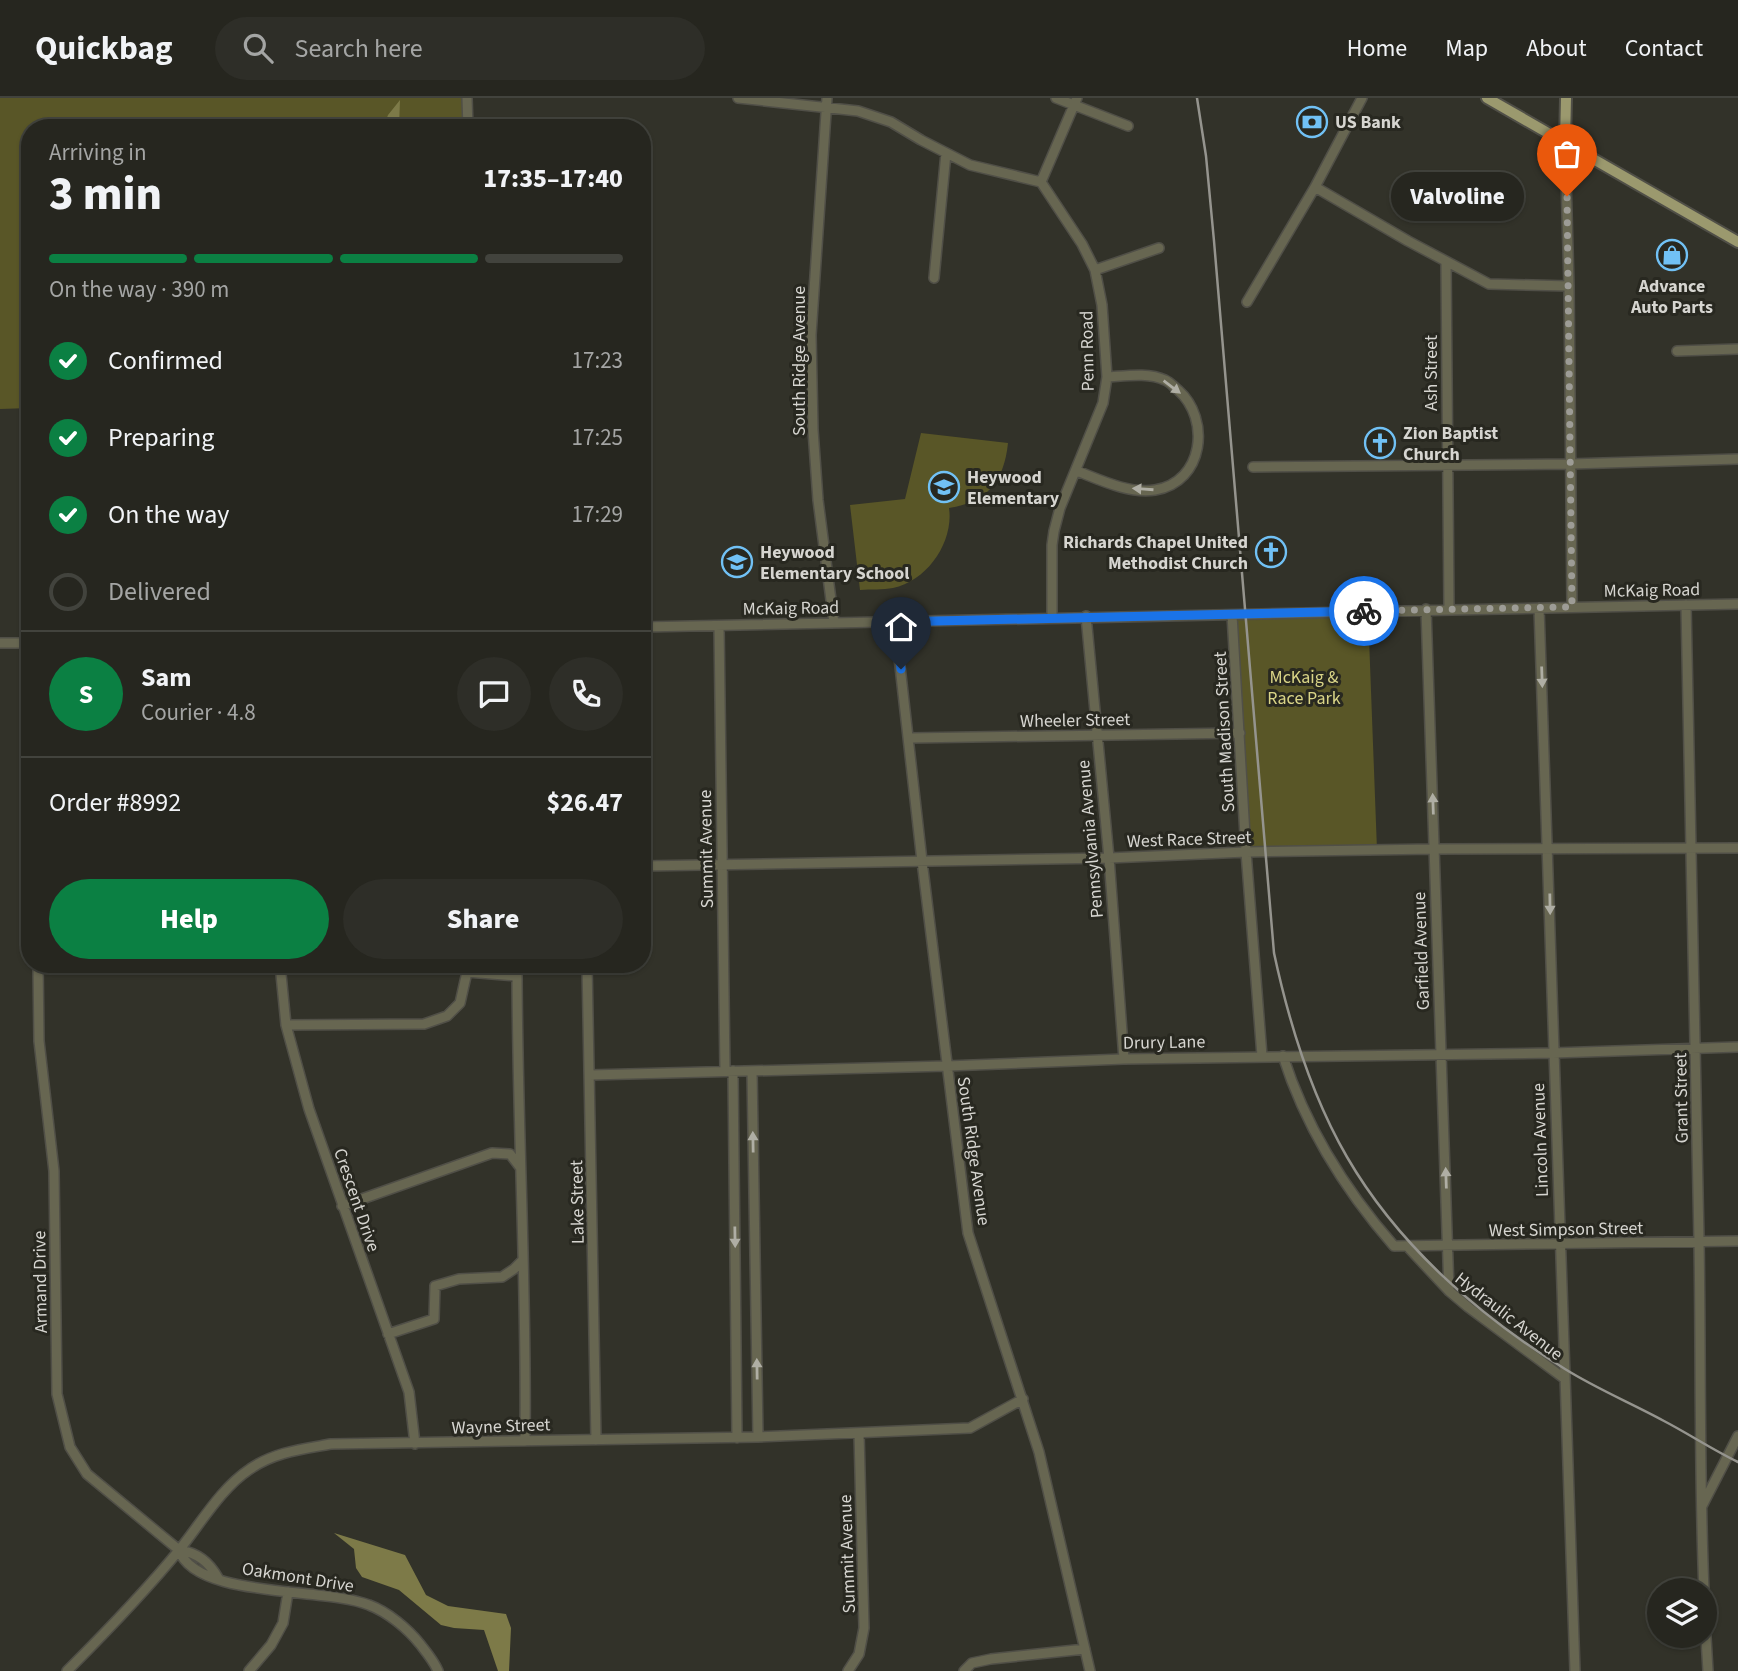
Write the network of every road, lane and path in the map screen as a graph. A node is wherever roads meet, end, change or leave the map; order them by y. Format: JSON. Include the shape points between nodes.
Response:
{"nodes":[{"id":1,"x":467,"y":98,"type":"edge"},
{"id":2,"x":738,"y":98,"type":"edge"},
{"id":3,"x":1056,"y":98,"type":"edge"},
{"id":4,"x":1362,"y":98,"type":"edge"},
{"id":5,"x":1487,"y":98,"type":"edge"},
{"id":6,"x":1566,"y":98,"type":"edge"},
{"id":7,"x":1076,"y":102,"type":"edge"},
{"id":8,"x":827,"y":103,"type":"edge"},
{"id":9,"x":468,"y":119,"type":"edge"},
{"id":10,"x":1128,"y":126,"type":"dead end"},
{"id":11,"x":1565,"y":142,"type":"junction"},
{"id":12,"x":946,"y":153,"type":"junction"},
{"id":13,"x":1041,"y":182,"type":"junction"},
{"id":14,"x":1315,"y":187,"type":"junction"},
{"id":15,"x":1738,"y":242,"type":"edge"},
{"id":16,"x":1159,"y":248,"type":"dead end"},
{"id":17,"x":1446,"y":262,"type":"junction"},
{"id":18,"x":1096,"y":270,"type":"junction"},
{"id":19,"x":934,"y":278,"type":"dead end"},
{"id":20,"x":1569,"y":286,"type":"junction"},
{"id":21,"x":1247,"y":302,"type":"dead end"},
{"id":22,"x":1738,"y":349,"type":"edge"},
{"id":23,"x":1677,"y":351,"type":"dead end"},
{"id":24,"x":1107,"y":377,"type":"junction"},
{"id":25,"x":1738,"y":459,"type":"edge"},
{"id":26,"x":1447,"y":464,"type":"junction"},
{"id":27,"x":1570,"y":464,"type":"junction"},
{"id":28,"x":1253,"y":467,"type":"dead end"},
{"id":29,"x":1077,"y":471,"type":"junction"},
{"id":30,"x":1738,"y":604,"type":"edge"},
{"id":31,"x":1686,"y":605,"type":"junction"},
{"id":32,"x":1572,"y":607,"type":"junction"},
{"id":33,"x":1539,"y":608,"type":"junction"},
{"id":34,"x":1426,"y":610,"type":"junction"},
{"id":35,"x":1449,"y":610,"type":"junction"},
{"id":36,"x":1232,"y":615,"type":"junction"},
{"id":37,"x":1086,"y":616,"type":"junction"},
{"id":38,"x":1052,"y":618,"type":"junction"},
{"id":39,"x":895,"y":622,"type":"junction"},
{"id":40,"x":834,"y":623,"type":"junction"},
{"id":41,"x":719,"y":626,"type":"junction"},
{"id":42,"x":651,"y":627,"type":"edge"},
{"id":43,"x":0,"y":643,"type":"edge"},
{"id":44,"x":21,"y":643,"type":"edge"},
{"id":45,"x":1240,"y":733,"type":"junction"},
{"id":46,"x":1097,"y":736,"type":"junction"},
{"id":47,"x":910,"y":738,"type":"junction"},
{"id":48,"x":1549,"y":848,"type":"junction"},
{"id":49,"x":1689,"y":848,"type":"junction"},
{"id":50,"x":1738,"y":848,"type":"edge"},
{"id":51,"x":1434,"y":849,"type":"junction"},
{"id":52,"x":1247,"y":852,"type":"junction"},
{"id":53,"x":1109,"y":858,"type":"junction"},
{"id":54,"x":922,"y":861,"type":"junction"},
{"id":55,"x":722,"y":865,"type":"junction"},
{"id":56,"x":651,"y":866,"type":"edge"},
{"id":57,"x":37,"y":973,"type":"edge"},
{"id":58,"x":281,"y":973,"type":"edge"},
{"id":59,"x":465,"y":973,"type":"edge"},
{"id":60,"x":498,"y":973,"type":"edge"},
{"id":61,"x":587,"y":973,"type":"edge"},
{"id":62,"x":517,"y":976,"type":"joint"},
{"id":63,"x":286,"y":1025,"type":"junction"},
{"id":64,"x":1738,"y":1047,"type":"edge"},
{"id":65,"x":1695,"y":1048,"type":"junction"},
{"id":66,"x":1553,"y":1053,"type":"junction"},
{"id":67,"x":1440,"y":1054,"type":"junction"},
{"id":68,"x":1262,"y":1056,"type":"junction"},
{"id":69,"x":1283,"y":1056,"type":"junction"},
{"id":70,"x":1124,"y":1059,"type":"junction"},
{"id":71,"x":947,"y":1066,"type":"junction"},
{"id":72,"x":729,"y":1071,"type":"junction"},
{"id":73,"x":751,"y":1071,"type":"junction"},
{"id":74,"x":590,"y":1075,"type":"junction"},
{"id":75,"x":520,"y":1167,"type":"junction"},
{"id":76,"x":342,"y":1206,"type":"junction"},
{"id":77,"x":1738,"y":1241,"type":"edge"},
{"id":78,"x":1699,"y":1242,"type":"junction"},
{"id":79,"x":1559,"y":1244,"type":"junction"},
{"id":80,"x":1407,"y":1246,"type":"junction"},
{"id":81,"x":1449,"y":1246,"type":"junction"},
{"id":82,"x":523,"y":1260,"type":"junction"},
{"id":83,"x":1449,"y":1292,"type":"junction"},
{"id":84,"x":388,"y":1334,"type":"junction"},
{"id":85,"x":1565,"y":1379,"type":"junction"},
{"id":86,"x":1023,"y":1399,"type":"junction"},
{"id":87,"x":859,"y":1433,"type":"junction"},
{"id":88,"x":1738,"y":1436,"type":"edge"},
{"id":89,"x":758,"y":1437,"type":"junction"},
{"id":90,"x":737,"y":1438,"type":"junction"},
{"id":91,"x":596,"y":1440,"type":"junction"},
{"id":92,"x":526,"y":1441,"type":"junction"},
{"id":93,"x":415,"y":1444,"type":"junction"},
{"id":94,"x":1700,"y":1509,"type":"junction"},
{"id":95,"x":179,"y":1550,"type":"junction"},
{"id":96,"x":1703,"y":1578,"type":"edge"},
{"id":97,"x":288,"y":1592,"type":"junction"},
{"id":98,"x":1707,"y":1648,"type":"edge"},
{"id":99,"x":1084,"y":1649,"type":"junction"},
{"id":100,"x":66,"y":1671,"type":"edge"},
{"id":101,"x":249,"y":1671,"type":"edge"},
{"id":102,"x":438,"y":1671,"type":"edge"},
{"id":103,"x":848,"y":1671,"type":"edge"},
{"id":104,"x":964,"y":1671,"type":"edge"},
{"id":105,"x":1090,"y":1671,"type":"edge"},
{"id":106,"x":1575,"y":1671,"type":"edge"},
{"id":107,"x":1708,"y":1671,"type":"edge"}],
"edges":[{"from":1,"to":9,"type":"street"},
{"from":2,"to":8,"type":"street"},
{"from":3,"to":7,"type":"street"},
{"from":4,"to":14,"type":"street"},
{"from":5,"to":11,"type":"main road"},
{"from":6,"to":11,"type":"main road"},
{"from":7,"to":10,"type":"street"},
{"from":7,"to":13,"type":"street"},
{"from":8,"to":12,"type":"street","via":[[891,121]]},
{"from":8,"to":40,"type":"street","name":"South Ridge Avenue","via":[[811,335],[818,500]]},
{"from":11,"to":15,"type":"main road"},
{"from":11,"to":20,"type":"street"},
{"from":12,"to":13,"type":"street","via":[[970,165]]},
{"from":12,"to":19,"type":"street"},
{"from":13,"to":18,"type":"street","name":"Penn Road"},
{"from":14,"to":17,"type":"street"},
{"from":14,"to":21,"type":"street"},
{"from":16,"to":18,"type":"street"},
{"from":17,"to":20,"type":"street","via":[[1489,284]]},
{"from":17,"to":26,"type":"street","name":"Ash Street"},
{"from":18,"to":24,"type":"street","name":"Penn Road"},
{"from":20,"to":27,"type":"street"},
{"from":22,"to":23,"type":"street"},
{"from":24,"to":29,"type":"street","name":"Penn Road","via":[[1103,403]]},
{"from":24,"to":29,"type":"street","one_way":true,"via":[[1142,375],[1166,380],[1186,397],[1197,418],[1196,456],[1188,471],[1155,490],[1132,489]]},
{"from":25,"to":27,"type":"street"},
{"from":26,"to":27,"type":"street"},
{"from":26,"to":28,"type":"street"},
{"from":26,"to":35,"type":"street","name":"Ash Street"},
{"from":27,"to":32,"type":"street"},
{"from":29,"to":38,"type":"street","name":"Penn Road","via":[[1060,508],[1052,545]]},
{"from":30,"to":31,"type":"street","name":"McKaig Road"},
{"from":31,"to":32,"type":"street","name":"McKaig Road"},
{"from":31,"to":49,"type":"street","name":"Grant Street"},
{"from":32,"to":33,"type":"street","name":"McKaig Road"},
{"from":33,"to":35,"type":"street","name":"McKaig Road"},
{"from":33,"to":48,"type":"street","name":"Lincoln Avenue","one_way":true},
{"from":34,"to":35,"type":"street","name":"McKaig Road"},
{"from":34,"to":36,"type":"street","name":"McKaig Road"},
{"from":51,"to":34,"type":"street","name":"Garfield Avenue","one_way":true},
{"from":36,"to":37,"type":"street","name":"McKaig Road"},
{"from":36,"to":45,"type":"street","name":"South Madison Street"},
{"from":37,"to":38,"type":"street","name":"McKaig Road"},
{"from":37,"to":46,"type":"street","name":"Pennsylvania Avenue"},
{"from":38,"to":39,"type":"street","name":"McKaig Road"},
{"from":39,"to":40,"type":"street","name":"McKaig Road"},
{"from":39,"to":47,"type":"street","name":"South Ridge Avenue"},
{"from":40,"to":41,"type":"street","name":"McKaig Road"},
{"from":41,"to":42,"type":"street","name":"McKaig Road"},
{"from":41,"to":55,"type":"street","name":"Summit Avenue"},
{"from":43,"to":44,"type":"street"},
{"from":45,"to":46,"type":"street","name":"Wheeler Street"},
{"from":45,"to":52,"type":"street","name":"South Madison Street"},
{"from":46,"to":47,"type":"street","name":"Wheeler Street"},
{"from":46,"to":53,"type":"street","name":"Pennsylvania Avenue"},
{"from":47,"to":54,"type":"street","name":"South Ridge Avenue"},
{"from":48,"to":49,"type":"street","name":"West Race Street"},
{"from":48,"to":51,"type":"street","name":"West Race Street"},
{"from":48,"to":66,"type":"street","name":"Lincoln Avenue","one_way":true},
{"from":49,"to":50,"type":"street","name":"West Race Street"},
{"from":49,"to":65,"type":"street","name":"Grant Street"},
{"from":51,"to":52,"type":"street","name":"West Race Street"},
{"from":51,"to":67,"type":"street","name":"Garfield Avenue"},
{"from":52,"to":53,"type":"street","name":"West Race Street"},
{"from":52,"to":68,"type":"street","name":"South Madison Street"},
{"from":53,"to":54,"type":"street","name":"West Race Street"},
{"from":53,"to":70,"type":"street","name":"Pennsylvania Avenue"},
{"from":54,"to":55,"type":"street","name":"West Race Street"},
{"from":54,"to":71,"type":"street","name":"South Ridge Avenue"},
{"from":55,"to":56,"type":"street","name":"West Race Street"},
{"from":55,"to":72,"type":"street","name":"Summit Avenue"},
{"from":57,"to":95,"type":"street","name":"Armand Drive","via":[[39,1041],[54,1171],[57,1394],[71,1447],[86,1474]]},
{"from":58,"to":63,"type":"street","name":"Crescent Drive"},
{"from":59,"to":63,"type":"street","via":[[460,1003],[447,1016],[424,1024]]},
{"from":60,"to":62,"type":"street"},
{"from":61,"to":74,"type":"street","name":"Lake Street"},
{"from":62,"to":75,"type":"street"},
{"from":63,"to":76,"type":"street","name":"Crescent Drive"},
{"from":64,"to":65,"type":"street","name":"Drury Lane"},
{"from":65,"to":66,"type":"street","name":"Drury Lane"},
{"from":65,"to":78,"type":"street","name":"Grant Street"},
{"from":66,"to":67,"type":"street","name":"Drury Lane"},
{"from":66,"to":79,"type":"street","name":"Lincoln Avenue"},
{"from":67,"to":69,"type":"street","name":"Drury Lane"},
{"from":81,"to":67,"type":"street","name":"Garfield Avenue","one_way":true},
{"from":68,"to":69,"type":"street","name":"Drury Lane"},
{"from":68,"to":70,"type":"street","name":"Drury Lane"},
{"from":69,"to":80,"type":"street","name":"West Simpson Street","via":[[1295,1093],[1342,1181],[1394,1246]]},
{"from":70,"to":71,"type":"street","name":"Drury Lane"},
{"from":71,"to":73,"type":"street","name":"Drury Lane"},
{"from":71,"to":86,"type":"street","name":"South Ridge Avenue","via":[[968,1233]]},
{"from":72,"to":73,"type":"street","name":"Drury Lane"},
{"from":72,"to":74,"type":"street","name":"Drury Lane"},
{"from":72,"to":90,"type":"street","name":"Summit Avenue","one_way":true},
{"from":89,"to":73,"type":"street","one_way":true},
{"from":74,"to":91,"type":"street","name":"Lake Street"},
{"from":75,"to":76,"type":"street","via":[[510,1154],[492,1153]]},
{"from":75,"to":82,"type":"street"},
{"from":76,"to":84,"type":"street","name":"Crescent Drive"},
{"from":77,"to":78,"type":"street","name":"West Simpson Street"},
{"from":78,"to":79,"type":"street","name":"West Simpson Street"},
{"from":78,"to":94,"type":"street","name":"Grant Street"},
{"from":79,"to":81,"type":"street","name":"West Simpson Street"},
{"from":79,"to":85,"type":"street","name":"Lincoln Avenue"},
{"from":80,"to":81,"type":"street","name":"West Simpson Street"},
{"from":80,"to":83,"type":"street","name":"Hydraulic Avenue"},
{"from":81,"to":83,"type":"street","name":"Garfield Avenue"},
{"from":82,"to":84,"type":"street","via":[[502,1277],[459,1279],[435,1286],[434,1319]]},
{"from":82,"to":92,"type":"street"},
{"from":83,"to":85,"type":"street","name":"Hydraulic Avenue"},
{"from":84,"to":93,"type":"street","name":"Crescent Drive","via":[[409,1392]]},
{"from":85,"to":106,"type":"street","name":"Lincoln Avenue"},
{"from":86,"to":87,"type":"street","name":"Wayne Street","via":[[970,1428]]},
{"from":86,"to":99,"type":"street","name":"South Ridge Avenue"},
{"from":87,"to":89,"type":"street","name":"Wayne Street"},
{"from":87,"to":103,"type":"street","name":"Summit Avenue","via":[[864,1628],[859,1654]]},
{"from":88,"to":94,"type":"street"},
{"from":89,"to":90,"type":"street","name":"Wayne Street"},
{"from":90,"to":91,"type":"street","name":"Wayne Street"},
{"from":91,"to":92,"type":"street","name":"Wayne Street"},
{"from":92,"to":93,"type":"street","name":"Wayne Street"},
{"from":93,"to":95,"type":"street","name":"Wayne Street","via":[[331,1444],[286,1452],[249,1469],[223,1493]]},
{"from":94,"to":96,"type":"street","name":"Grant Street"},
{"from":95,"to":97,"type":"street","name":"Oakmont Drive","via":[[182,1559],[207,1578]]},
{"from":95,"to":100,"type":"street","name":"Wayne Street"},
{"from":97,"to":101,"type":"street","via":[[283,1623]]},
{"from":97,"to":102,"type":"street","name":"Oakmont Drive","via":[[370,1605],[409,1631]]},
{"from":98,"to":107,"type":"street"},
{"from":99,"to":104,"type":"street","via":[[991,1659],[972,1663]]},
{"from":99,"to":105,"type":"street","name":"South Ridge Avenue"}]}
